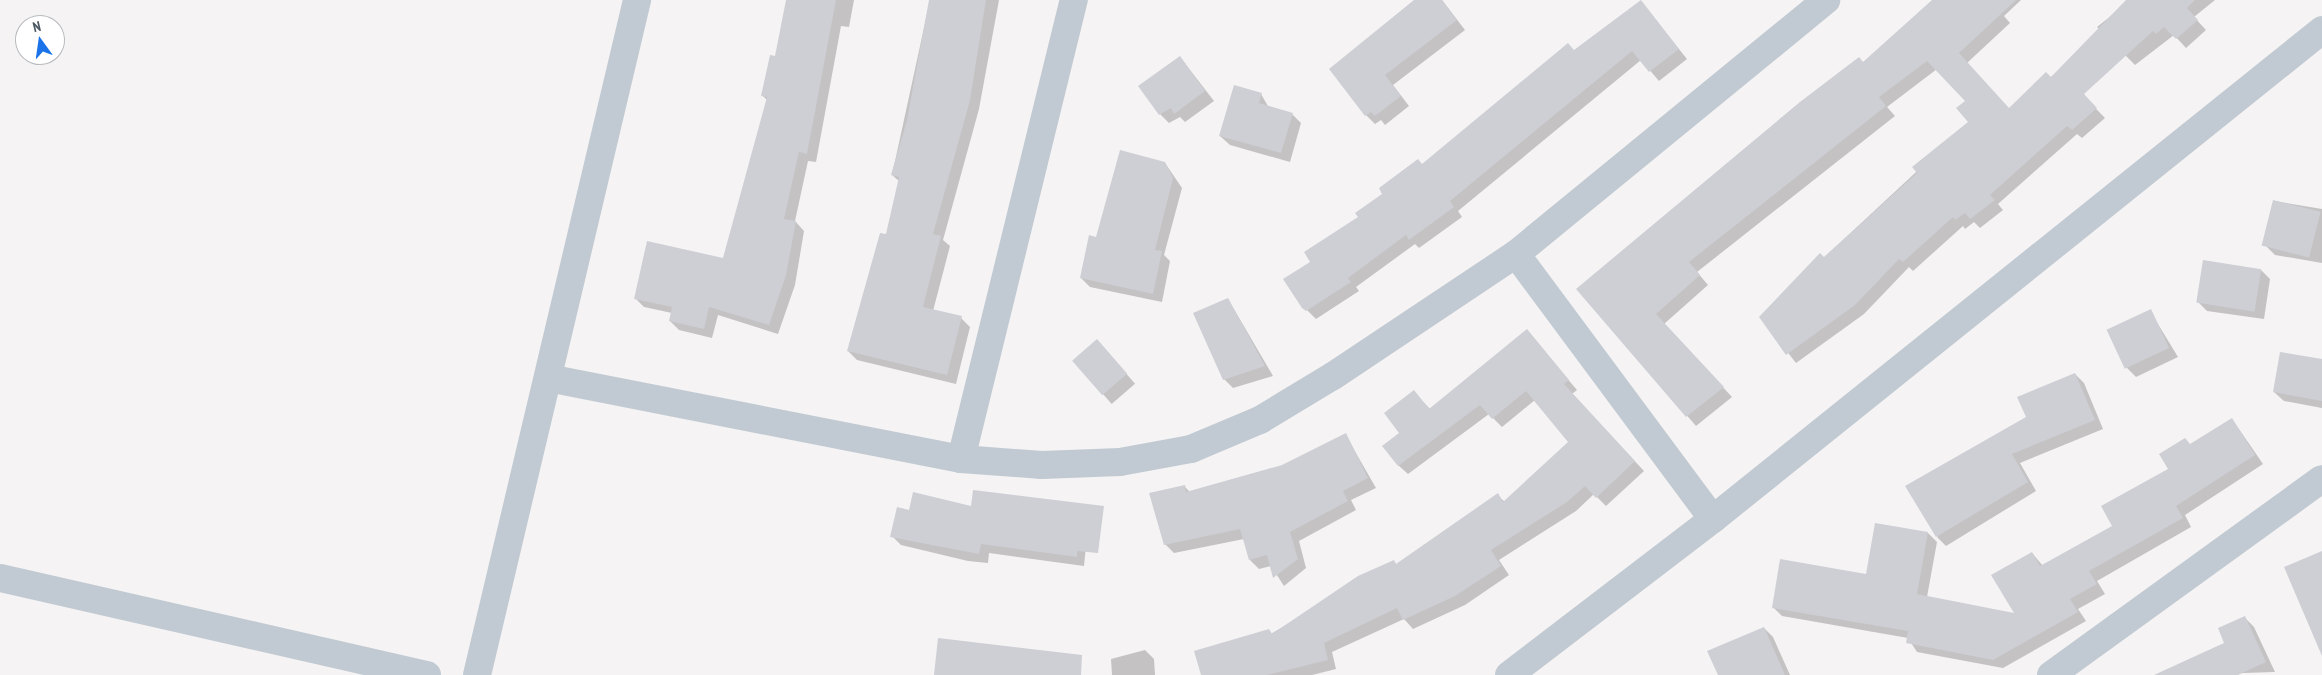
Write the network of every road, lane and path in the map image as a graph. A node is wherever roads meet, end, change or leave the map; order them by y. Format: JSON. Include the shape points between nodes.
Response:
{"nodes":[{"id":1,"x":637,"y":0,"type":"edge"},
{"id":2,"x":1074,"y":0,"type":"edge"},
{"id":3,"x":1823,"y":1,"type":"edge"},
{"id":4,"x":2322,"y":30,"type":"edge"},
{"id":5,"x":1516,"y":254,"type":"junction"},
{"id":6,"x":548,"y":378,"type":"junction"},
{"id":7,"x":960,"y":459,"type":"junction"},
{"id":8,"x":2322,"y":479,"type":"edge"},
{"id":9,"x":1713,"y":519,"type":"junction"},
{"id":10,"x":0,"y":578,"type":"edge"},
{"id":11,"x":428,"y":675,"type":"edge"},
{"id":12,"x":477,"y":675,"type":"edge"},
{"id":13,"x":1509,"y":675,"type":"edge"},
{"id":14,"x":2051,"y":675,"type":"edge"}],
"edges":[{"from":1,"to":6,"type":"street"},
{"from":2,"to":7,"type":"street"},
{"from":3,"to":5,"type":"street"},
{"from":4,"to":9,"type":"street"},
{"from":5,"to":7,"type":"street","via":[[1333,376],[1260,420],[1191,449],[1120,462],[1042,465]]},
{"from":5,"to":9,"type":"street"},
{"from":6,"to":7,"type":"street"},
{"from":6,"to":12,"type":"street"},
{"from":8,"to":14,"type":"street"},
{"from":9,"to":13,"type":"street"},
{"from":10,"to":11,"type":"street"}]}
